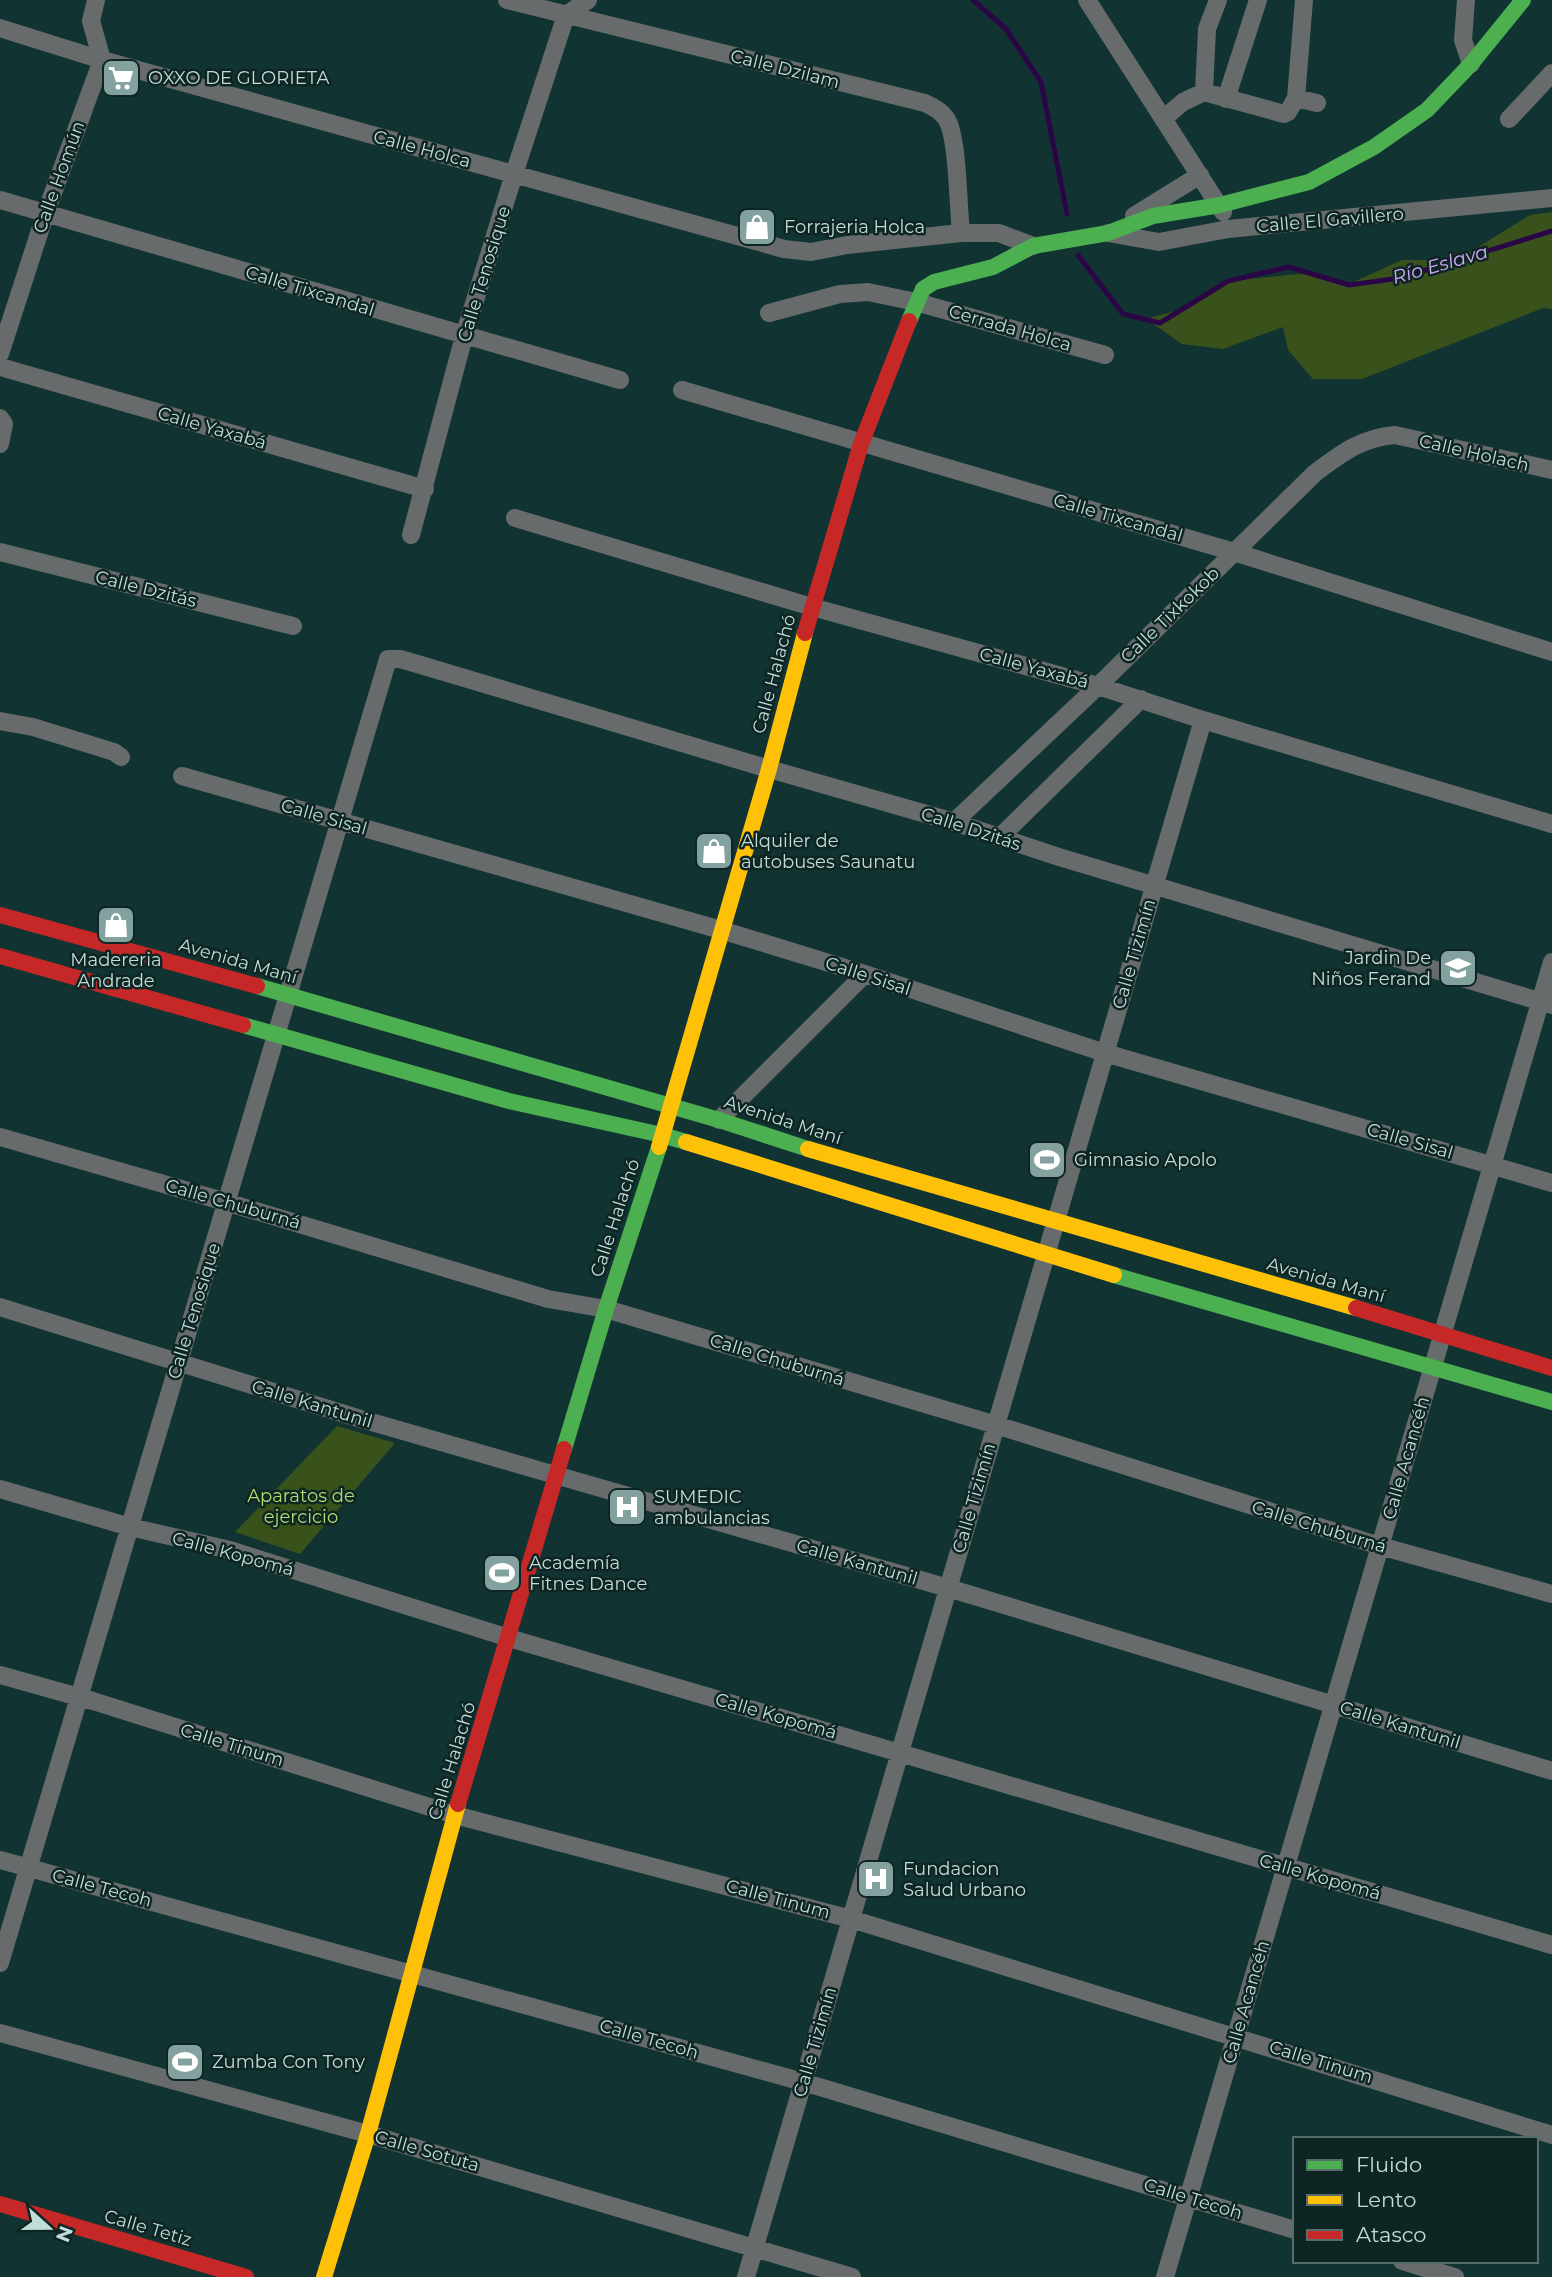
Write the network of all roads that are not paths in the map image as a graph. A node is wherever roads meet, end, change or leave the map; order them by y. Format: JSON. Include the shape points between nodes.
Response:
{"nodes":[{"id":1,"x":96,"y":0,"type":"edge"},
{"id":2,"x":507,"y":0,"type":"edge"},
{"id":3,"x":589,"y":0,"type":"edge"},
{"id":4,"x":1087,"y":0,"type":"edge"},
{"id":5,"x":1218,"y":0,"type":"edge"},
{"id":6,"x":1258,"y":0,"type":"edge"},
{"id":7,"x":1304,"y":0,"type":"edge"},
{"id":8,"x":1466,"y":0,"type":"edge"},
{"id":9,"x":1522,"y":0,"type":"edge"},
{"id":10,"x":531,"y":4,"type":"edge"},
{"id":11,"x":566,"y":15,"type":"junction"},
{"id":12,"x":0,"y":28,"type":"edge"},
{"id":13,"x":102,"y":60,"type":"junction"},
{"id":14,"x":1471,"y":64,"type":"junction"},
{"id":15,"x":1552,"y":73,"type":"edge"},
{"id":16,"x":1204,"y":92,"type":"junction"},
{"id":17,"x":1296,"y":98,"type":"junction"},
{"id":18,"x":1226,"y":99,"type":"junction"},
{"id":19,"x":1317,"y":103,"type":"dead end"},
{"id":20,"x":1163,"y":118,"type":"junction"},
{"id":21,"x":1509,"y":119,"type":"dead end"},
{"id":22,"x":514,"y":174,"type":"junction"},
{"id":23,"x":1200,"y":175,"type":"junction"},
{"id":24,"x":1552,"y":198,"type":"edge"},
{"id":25,"x":0,"y":200,"type":"edge"},
{"id":26,"x":1220,"y":205,"type":"junction"},
{"id":27,"x":46,"y":212,"type":"junction"},
{"id":28,"x":1228,"y":229,"type":"junction"},
{"id":29,"x":961,"y":233,"type":"junction"},
{"id":30,"x":1108,"y":233,"type":"junction"},
{"id":31,"x":1033,"y":246,"type":"junction"},
{"id":32,"x":916,"y":302,"type":"junction"},
{"id":33,"x":769,"y":313,"type":"dead end"},
{"id":34,"x":464,"y":337,"type":"junction"},
{"id":35,"x":0,"y":354,"type":"edge"},
{"id":36,"x":1105,"y":355,"type":"dead end"},
{"id":37,"x":0,"y":368,"type":"edge"},
{"id":38,"x":620,"y":380,"type":"dead end"},
{"id":39,"x":682,"y":390,"type":"dead end"},
{"id":40,"x":0,"y":418,"type":"edge"},
{"id":41,"x":1395,"y":435,"type":"joint"},
{"id":42,"x":0,"y":444,"type":"edge"},
{"id":43,"x":861,"y":444,"type":"junction"},
{"id":44,"x":1552,"y":470,"type":"edge"},
{"id":45,"x":425,"y":489,"type":"junction"},
{"id":46,"x":515,"y":517,"type":"dead end"},
{"id":47,"x":411,"y":535,"type":"dead end"},
{"id":48,"x":0,"y":552,"type":"edge"},
{"id":49,"x":1234,"y":552,"type":"junction"},
{"id":50,"x":812,"y":607,"type":"junction"},
{"id":51,"x":293,"y":626,"type":"dead end"},
{"id":52,"x":1552,"y":652,"type":"edge"},
{"id":53,"x":388,"y":659,"type":"joint"},
{"id":54,"x":1098,"y":686,"type":"junction"},
{"id":55,"x":1141,"y":699,"type":"junction"},
{"id":56,"x":1203,"y":720,"type":"junction"},
{"id":57,"x":0,"y":721,"type":"edge"},
{"id":58,"x":121,"y":757,"type":"dead end"},
{"id":59,"x":769,"y":769,"type":"junction"},
{"id":60,"x":182,"y":776,"type":"dead end"},
{"id":61,"x":340,"y":821,"type":"junction"},
{"id":62,"x":954,"y":822,"type":"junction"},
{"id":63,"x":1552,"y":824,"type":"edge"},
{"id":64,"x":1000,"y":837,"type":"junction"},
{"id":65,"x":1154,"y":885,"type":"junction"},
{"id":66,"x":0,"y":915,"type":"edge"},
{"id":67,"x":721,"y":929,"type":"junction"},
{"id":68,"x":0,"y":956,"type":"edge"},
{"id":69,"x":1552,"y":962,"type":"edge"},
{"id":70,"x":865,"y":974,"type":"junction"},
{"id":71,"x":288,"y":995,"type":"junction"},
{"id":72,"x":1546,"y":1004,"type":"edge"},
{"id":73,"x":276,"y":1036,"type":"junction"},
{"id":74,"x":1105,"y":1053,"type":"junction"},
{"id":75,"x":672,"y":1106,"type":"junction"},
{"id":76,"x":719,"y":1119,"type":"junction"},
{"id":77,"x":662,"y":1135,"type":"junction"},
{"id":78,"x":0,"y":1138,"type":"edge"},
{"id":79,"x":1493,"y":1165,"type":"junction"},
{"id":80,"x":1552,"y":1183,"type":"edge"},
{"id":81,"x":226,"y":1202,"type":"junction"},
{"id":82,"x":1056,"y":1221,"type":"junction"},
{"id":83,"x":1046,"y":1254,"type":"junction"},
{"id":84,"x":0,"y":1307,"type":"edge"},
{"id":85,"x":606,"y":1310,"type":"junction"},
{"id":86,"x":1443,"y":1334,"type":"junction"},
{"id":87,"x":178,"y":1363,"type":"junction"},
{"id":88,"x":1433,"y":1366,"type":"junction"},
{"id":89,"x":1552,"y":1368,"type":"edge"},
{"id":90,"x":1552,"y":1402,"type":"edge"},
{"id":91,"x":996,"y":1425,"type":"junction"},
{"id":92,"x":556,"y":1476,"type":"junction"},
{"id":93,"x":0,"y":1489,"type":"edge"},
{"id":94,"x":130,"y":1527,"type":"junction"},
{"id":95,"x":1380,"y":1546,"type":"junction"},
{"id":96,"x":948,"y":1588,"type":"junction"},
{"id":97,"x":1552,"y":1594,"type":"edge"},
{"id":98,"x":509,"y":1638,"type":"junction"},
{"id":99,"x":0,"y":1675,"type":"edge"},
{"id":100,"x":79,"y":1697,"type":"junction"},
{"id":101,"x":1334,"y":1705,"type":"junction"},
{"id":102,"x":900,"y":1752,"type":"junction"},
{"id":103,"x":1552,"y":1771,"type":"edge"},
{"id":104,"x":455,"y":1815,"type":"junction"},
{"id":105,"x":0,"y":1860,"type":"edge"},
{"id":106,"x":1286,"y":1867,"type":"junction"},
{"id":107,"x":28,"y":1868,"type":"junction"},
{"id":108,"x":851,"y":1919,"type":"junction"},
{"id":109,"x":1552,"y":1945,"type":"edge"},
{"id":110,"x":0,"y":1963,"type":"edge"},
{"id":111,"x":410,"y":1972,"type":"junction"},
{"id":112,"x":0,"y":2033,"type":"edge"},
{"id":113,"x":1236,"y":2036,"type":"junction"},
{"id":114,"x":803,"y":2082,"type":"junction"},
{"id":115,"x":368,"y":2134,"type":"junction"},
{"id":116,"x":1552,"y":2135,"type":"edge"},
{"id":117,"x":1189,"y":2198,"type":"junction"},
{"id":118,"x":0,"y":2204,"type":"edge"},
{"id":119,"x":1293,"y":2229,"type":"edge"},
{"id":120,"x":754,"y":2248,"type":"junction"},
{"id":121,"x":1409,"y":2263,"type":"edge"},
{"id":122,"x":246,"y":2277,"type":"edge"},
{"id":123,"x":324,"y":2277,"type":"edge"},
{"id":124,"x":746,"y":2277,"type":"edge"},
{"id":125,"x":852,"y":2277,"type":"edge"},
{"id":126,"x":1166,"y":2277,"type":"edge"},
{"id":127,"x":1455,"y":2277,"type":"edge"}],
"edges":[{"from":1,"to":13,"type":"street","via":[[91,21]]},
{"from":2,"to":10,"type":"street","name":"Calle Dzilam"},
{"from":3,"to":11,"type":"street"},
{"from":4,"to":20,"type":"street"},
{"from":5,"to":16,"type":"street","via":[[1207,29]]},
{"from":6,"to":18,"type":"street"},
{"from":7,"to":17,"type":"street"},
{"from":8,"to":14,"type":"street","via":[[1463,40]]},
{"from":9,"to":14,"type":"street","name":"Calle Halachó"},
{"from":10,"to":11,"type":"street","name":"Calle Dzilam"},
{"from":11,"to":22,"type":"street","name":"Calle Tenosique"},
{"from":11,"to":29,"type":"street","name":"Calle Dzilam","via":[[925,103],[941,111],[953,143]]},
{"from":12,"to":13,"type":"street","name":"Calle Holca"},
{"from":13,"to":22,"type":"street","name":"Calle Holca"},
{"from":13,"to":27,"type":"street","name":"Calle Homún"},
{"from":14,"to":26,"type":"street","name":"Calle Halachó","via":[[1427,110],[1374,147],[1309,182]]},
{"from":15,"to":21,"type":"street"},
{"from":16,"to":18,"type":"street"},
{"from":16,"to":20,"type":"street"},
{"from":17,"to":18,"type":"street","via":[[1284,114]]},
{"from":17,"to":19,"type":"street"},
{"from":20,"to":23,"type":"street"},
{"from":22,"to":29,"type":"street","name":"Calle Holca","via":[[784,249],[811,252]]},
{"from":22,"to":34,"type":"street","name":"Calle Tenosique"},
{"from":23,"to":26,"type":"street"},
{"from":23,"to":30,"type":"street"},
{"from":24,"to":28,"type":"street","name":"Calle El Gavillero"},
{"from":25,"to":27,"type":"street","name":"Calle Tixcandal"},
{"from":26,"to":28,"type":"street"},
{"from":26,"to":30,"type":"street","name":"Calle Halachó","via":[[1153,216]]},
{"from":27,"to":34,"type":"street","name":"Calle Tixcandal"},
{"from":27,"to":35,"type":"street","name":"Calle Homún"},
{"from":28,"to":30,"type":"street","name":"Calle El Gavillero","via":[[1159,242]]},
{"from":29,"to":31,"type":"street","name":"Calle Holca","via":[[999,233]]},
{"from":30,"to":31,"type":"street","name":"Calle Halachó"},
{"from":31,"to":32,"type":"street","name":"Calle Halachó","via":[[993,267],[934,282]]},
{"from":32,"to":33,"type":"street","name":"Cerrada Holca","via":[[868,292],[840,294]]},
{"from":32,"to":36,"type":"street","name":"Cerrada Holca"},
{"from":32,"to":43,"type":"street","name":"Calle Halachó"},
{"from":34,"to":38,"type":"street","name":"Calle Tixcandal"},
{"from":34,"to":45,"type":"street","name":"Calle Tenosique"},
{"from":37,"to":45,"type":"street","name":"Calle Yaxabá"},
{"from":39,"to":43,"type":"street","name":"Calle Tixcandal"},
{"from":40,"to":42,"type":"street","via":[[5,424]]},
{"from":41,"to":44,"type":"street","name":"Calle Holach"},
{"from":41,"to":49,"type":"street","name":"Calle Tixkokob","via":[[1374,437],[1344,451]]},
{"from":43,"to":49,"type":"street","name":"Calle Tixcandal"},
{"from":43,"to":50,"type":"street","name":"Calle Halachó"},
{"from":45,"to":47,"type":"street","name":"Calle Tenosique"},
{"from":46,"to":50,"type":"street","name":"Calle Yaxabá"},
{"from":48,"to":51,"type":"street","name":"Calle Dzitás"},
{"from":49,"to":52,"type":"street","name":"Calle Tixcandal"},
{"from":49,"to":54,"type":"street","name":"Calle Tixkokob"},
{"from":50,"to":54,"type":"street","name":"Calle Yaxabá"},
{"from":50,"to":59,"type":"street","name":"Calle Halachó"},
{"from":53,"to":59,"type":"street","name":"Calle Dzitás"},
{"from":53,"to":61,"type":"street","name":"Calle Tenosique"},
{"from":54,"to":55,"type":"street","name":"Calle Yaxabá"},
{"from":54,"to":62,"type":"street","name":"Calle Tixkokob"},
{"from":55,"to":56,"type":"street","name":"Calle Yaxabá"},
{"from":55,"to":64,"type":"street"},
{"from":56,"to":63,"type":"street","name":"Calle Yaxabá"},
{"from":56,"to":65,"type":"street","name":"Calle Tizimín"},
{"from":57,"to":58,"type":"street","via":[[33,727]]},
{"from":59,"to":62,"type":"street","name":"Calle Dzitás"},
{"from":59,"to":67,"type":"street","name":"Calle Halachó"},
{"from":60,"to":61,"type":"street","name":"Calle Sisal"},
{"from":61,"to":67,"type":"street","name":"Calle Sisal"},
{"from":61,"to":71,"type":"street","name":"Calle Tenosique"},
{"from":62,"to":64,"type":"street","name":"Calle Dzitás"},
{"from":64,"to":65,"type":"street","name":"Calle Dzitás"},
{"from":65,"to":72,"type":"street","name":"Calle Dzitás"},
{"from":65,"to":74,"type":"street","name":"Calle Tizimín"},
{"from":66,"to":71,"type":"street","name":"Avenida Maní"},
{"from":67,"to":70,"type":"street","name":"Calle Sisal"},
{"from":67,"to":75,"type":"street","name":"Calle Halachó"},
{"from":68,"to":73,"type":"street"},
{"from":69,"to":72,"type":"street","name":"Calle Acancéh"},
{"from":70,"to":74,"type":"street","name":"Calle Sisal"},
{"from":70,"to":76,"type":"street"},
{"from":71,"to":73,"type":"street","name":"Calle Tenosique"},
{"from":71,"to":75,"type":"street","name":"Avenida Maní"},
{"from":72,"to":79,"type":"street","name":"Calle Acancéh"},
{"from":73,"to":77,"type":"street","via":[[509,1101]]},
{"from":73,"to":81,"type":"street","name":"Calle Tenosique"},
{"from":74,"to":79,"type":"street","name":"Calle Sisal"},
{"from":74,"to":82,"type":"street","name":"Calle Tizimín"},
{"from":75,"to":76,"type":"street","name":"Avenida Maní"},
{"from":75,"to":77,"type":"street","name":"Calle Halachó"},
{"from":76,"to":82,"type":"street","name":"Avenida Maní","via":[[852,1163]]},
{"from":77,"to":83,"type":"street"},
{"from":77,"to":85,"type":"street","name":"Calle Halachó"},
{"from":78,"to":81,"type":"street","name":"Calle Chuburná"},
{"from":79,"to":80,"type":"street","name":"Calle Sisal"},
{"from":79,"to":86,"type":"street","name":"Calle Acancéh"},
{"from":81,"to":85,"type":"street","name":"Calle Chuburná","via":[[548,1299]]},
{"from":81,"to":87,"type":"street","name":"Calle Tenosique"},
{"from":82,"to":83,"type":"street","name":"Calle Tizimín"},
{"from":82,"to":86,"type":"street","name":"Avenida Maní"},
{"from":83,"to":88,"type":"street"},
{"from":83,"to":91,"type":"street","name":"Calle Tizimín"},
{"from":84,"to":87,"type":"street","name":"Calle Kantunil"},
{"from":85,"to":91,"type":"street","name":"Calle Chuburná"},
{"from":85,"to":92,"type":"street","name":"Calle Halachó"},
{"from":86,"to":88,"type":"street","name":"Calle Acancéh"},
{"from":86,"to":89,"type":"street","name":"Avenida Maní"},
{"from":87,"to":92,"type":"street","name":"Calle Kantunil"},
{"from":87,"to":94,"type":"street","name":"Calle Tenosique"},
{"from":88,"to":90,"type":"street"},
{"from":88,"to":95,"type":"street","name":"Calle Acancéh"},
{"from":91,"to":95,"type":"street","name":"Calle Chuburná"},
{"from":91,"to":96,"type":"street","name":"Calle Tizimín"},
{"from":92,"to":96,"type":"street","name":"Calle Kantunil"},
{"from":92,"to":98,"type":"street","name":"Calle Halachó"},
{"from":93,"to":94,"type":"street","name":"Calle Kopomá"},
{"from":94,"to":98,"type":"street","name":"Calle Kopomá","via":[[230,1550]]},
{"from":94,"to":100,"type":"street","name":"Calle Tenosique"},
{"from":95,"to":97,"type":"street","name":"Calle Chuburná"},
{"from":95,"to":101,"type":"street","name":"Calle Acancéh"},
{"from":96,"to":101,"type":"street","name":"Calle Kantunil"},
{"from":96,"to":102,"type":"street","name":"Calle Tizimín"},
{"from":98,"to":102,"type":"street","name":"Calle Kopomá"},
{"from":98,"to":104,"type":"street","name":"Calle Halachó"},
{"from":99,"to":100,"type":"street","name":"Calle Tinum"},
{"from":100,"to":104,"type":"street","name":"Calle Tinum"},
{"from":100,"to":107,"type":"street","name":"Calle Tenosique"},
{"from":101,"to":103,"type":"street","name":"Calle Kantunil"},
{"from":101,"to":106,"type":"street","name":"Calle Acancéh"},
{"from":102,"to":106,"type":"street","name":"Calle Kopomá"},
{"from":102,"to":108,"type":"street","name":"Calle Tizimín"},
{"from":104,"to":108,"type":"street","name":"Calle Tinum"},
{"from":104,"to":111,"type":"street","name":"Calle Halachó"},
{"from":105,"to":107,"type":"street","name":"Calle Tecoh"},
{"from":106,"to":109,"type":"street","name":"Calle Kopomá"},
{"from":106,"to":113,"type":"street","name":"Calle Acancéh"},
{"from":107,"to":110,"type":"street","name":"Calle Tenosique"},
{"from":107,"to":111,"type":"street","name":"Calle Tecoh"},
{"from":108,"to":113,"type":"street","name":"Calle Tinum"},
{"from":108,"to":114,"type":"street","name":"Calle Tizimín"},
{"from":111,"to":114,"type":"street","name":"Calle Tecoh"},
{"from":111,"to":115,"type":"street","name":"Calle Halachó"},
{"from":112,"to":115,"type":"street","name":"Calle Sotuta"},
{"from":113,"to":116,"type":"street","name":"Calle Tinum"},
{"from":113,"to":117,"type":"street","name":"Calle Acancéh"},
{"from":114,"to":117,"type":"street","name":"Calle Tecoh"},
{"from":114,"to":120,"type":"street","name":"Calle Tizimín"},
{"from":115,"to":120,"type":"street","name":"Calle Sotuta"},
{"from":115,"to":123,"type":"street","name":"Calle Halachó"},
{"from":117,"to":119,"type":"street","name":"Calle Tecoh"},
{"from":117,"to":126,"type":"street","name":"Calle Acancéh"},
{"from":118,"to":122,"type":"street","name":"Calle Tetiz"},
{"from":120,"to":124,"type":"street","name":"Calle Tizimín"},
{"from":120,"to":125,"type":"street","name":"Calle Sotuta"},
{"from":121,"to":127,"type":"street"}]}
